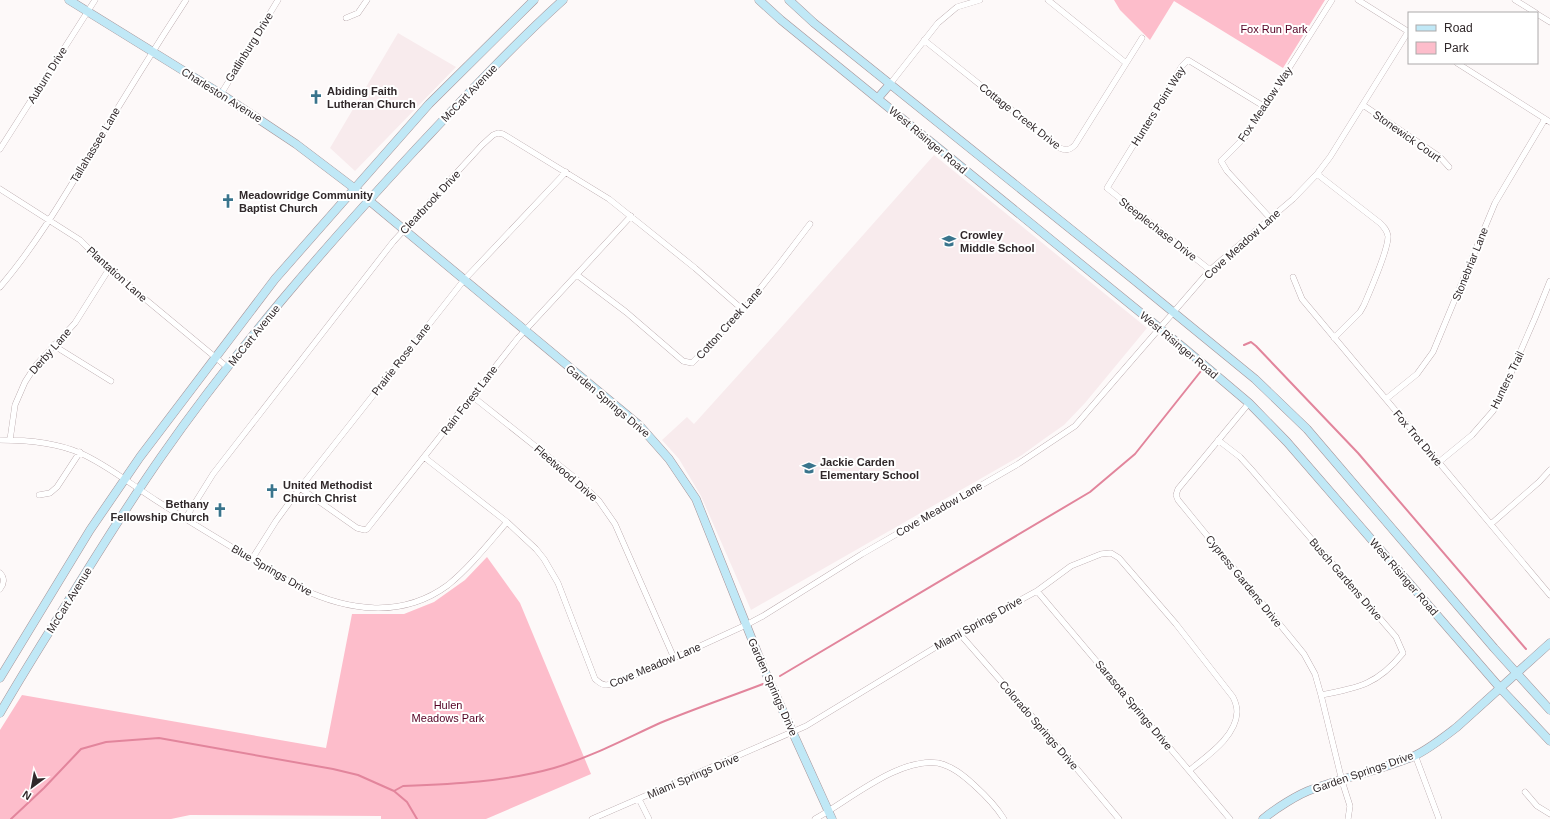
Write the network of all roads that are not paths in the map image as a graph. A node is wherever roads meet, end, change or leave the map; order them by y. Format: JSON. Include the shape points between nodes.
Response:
{"nodes":[{"id":1,"x":69,"y":0,"type":"edge"},
{"id":2,"x":95,"y":0,"type":"edge"},
{"id":3,"x":186,"y":0,"type":"edge"},
{"id":4,"x":278,"y":0,"type":"edge"},
{"id":5,"x":367,"y":0,"type":"edge"},
{"id":6,"x":534,"y":0,"type":"edge"},
{"id":7,"x":563,"y":0,"type":"edge"},
{"id":8,"x":760,"y":0,"type":"edge"},
{"id":9,"x":789,"y":0,"type":"edge"},
{"id":10,"x":980,"y":0,"type":"edge"},
{"id":11,"x":1048,"y":0,"type":"edge"},
{"id":12,"x":1332,"y":0,"type":"edge"},
{"id":13,"x":1358,"y":0,"type":"edge"},
{"id":14,"x":1515,"y":0,"type":"edge"},
{"id":15,"x":88,"y":11,"type":"junction"},
{"id":16,"x":1534,"y":12,"type":"edge"},
{"id":17,"x":1538,"y":14,"type":"edge"},
{"id":18,"x":346,"y":18,"type":"dead end"},
{"id":19,"x":1550,"y":22,"type":"edge"},
{"id":20,"x":1408,"y":32,"type":"edge"},
{"id":21,"x":1142,"y":38,"type":"dead end"},
{"id":22,"x":924,"y":40,"type":"junction"},
{"id":23,"x":153,"y":52,"type":"junction"},
{"id":24,"x":1126,"y":63,"type":"junction"},
{"id":25,"x":1459,"y":64,"type":"edge"},
{"id":26,"x":890,"y":84,"type":"junction"},
{"id":27,"x":220,"y":94,"type":"junction"},
{"id":28,"x":878,"y":98,"type":"junction"},
{"id":29,"x":1363,"y":106,"type":"junction"},
{"id":30,"x":1265,"y":107,"type":"junction"},
{"id":31,"x":1547,"y":121,"type":"edge"},
{"id":32,"x":0,"y":149,"type":"edge"},
{"id":33,"x":1449,"y":167,"type":"dead end"},
{"id":34,"x":566,"y":172,"type":"junction"},
{"id":35,"x":1317,"y":174,"type":"junction"},
{"id":36,"x":354,"y":188,"type":"junction"},
{"id":37,"x":1107,"y":188,"type":"joint"},
{"id":38,"x":0,"y":189,"type":"edge"},
{"id":39,"x":368,"y":200,"type":"junction"},
{"id":40,"x":631,"y":216,"type":"junction"},
{"id":41,"x":1270,"y":218,"type":"junction"},
{"id":42,"x":50,"y":220,"type":"junction"},
{"id":43,"x":810,"y":224,"type":"dead end"},
{"id":44,"x":404,"y":230,"type":"junction"},
{"id":45,"x":108,"y":269,"type":"junction"},
{"id":46,"x":1210,"y":270,"type":"junction"},
{"id":47,"x":577,"y":275,"type":"junction"},
{"id":48,"x":1293,"y":277,"type":"dead end"},
{"id":49,"x":464,"y":280,"type":"junction"},
{"id":50,"x":1550,"y":281,"type":"edge"},
{"id":51,"x":0,"y":288,"type":"edge"},
{"id":52,"x":742,"y":310,"type":"junction"},
{"id":53,"x":1174,"y":313,"type":"junction"},
{"id":54,"x":1160,"y":328,"type":"junction"},
{"id":55,"x":525,"y":331,"type":"junction"},
{"id":56,"x":1334,"y":338,"type":"junction"},
{"id":57,"x":53,"y":345,"type":"junction"},
{"id":58,"x":215,"y":358,"type":"junction"},
{"id":59,"x":227,"y":367,"type":"junction"},
{"id":60,"x":112,"y":381,"type":"dead end"},
{"id":61,"x":472,"y":396,"type":"junction"},
{"id":62,"x":1386,"y":399,"type":"junction"},
{"id":63,"x":1249,"y":403,"type":"junction"},
{"id":64,"x":0,"y":440,"type":"edge"},
{"id":65,"x":10,"y":440,"type":"junction"},
{"id":66,"x":1218,"y":440,"type":"junction"},
{"id":67,"x":80,"y":452,"type":"junction"},
{"id":68,"x":424,"y":457,"type":"junction"},
{"id":69,"x":1439,"y":462,"type":"junction"},
{"id":70,"x":1550,"y":470,"type":"edge"},
{"id":71,"x":124,"y":480,"type":"junction"},
{"id":72,"x":300,"y":488,"type":"junction"},
{"id":73,"x":139,"y":489,"type":"junction"},
{"id":74,"x":39,"y":495,"type":"dead end"},
{"id":75,"x":185,"y":519,"type":"junction"},
{"id":76,"x":507,"y":522,"type":"junction"},
{"id":77,"x":1491,"y":524,"type":"junction"},
{"id":78,"x":252,"y":559,"type":"junction"},
{"id":79,"x":2,"y":575,"type":"edge"},
{"id":80,"x":0,"y":590,"type":"edge"},
{"id":81,"x":1037,"y":591,"type":"junction"},
{"id":82,"x":1550,"y":595,"type":"edge"},
{"id":83,"x":746,"y":625,"type":"junction"},
{"id":84,"x":959,"y":633,"type":"junction"},
{"id":85,"x":1550,"y":643,"type":"edge"},
{"id":86,"x":674,"y":658,"type":"junction"},
{"id":87,"x":1517,"y":674,"type":"junction"},
{"id":88,"x":0,"y":678,"type":"edge"},
{"id":89,"x":1501,"y":689,"type":"junction"},
{"id":90,"x":1322,"y":695,"type":"junction"},
{"id":91,"x":1550,"y":710,"type":"edge"},
{"id":92,"x":0,"y":713,"type":"edge"},
{"id":93,"x":793,"y":733,"type":"junction"},
{"id":94,"x":1550,"y":741,"type":"edge"},
{"id":95,"x":1415,"y":755,"type":"junction"},
{"id":96,"x":1190,"y":770,"type":"junction"},
{"id":97,"x":1342,"y":781,"type":"junction"},
{"id":98,"x":1525,"y":792,"type":"dead end"},
{"id":99,"x":639,"y":799,"type":"junction"},
{"id":100,"x":1550,"y":814,"type":"edge"},
{"id":101,"x":830,"y":815,"type":"edge"},
{"id":102,"x":592,"y":819,"type":"edge"},
{"id":103,"x":649,"y":819,"type":"edge"},
{"id":104,"x":815,"y":819,"type":"edge"},
{"id":105,"x":1004,"y":819,"type":"edge"},
{"id":106,"x":1119,"y":819,"type":"edge"},
{"id":107,"x":1230,"y":819,"type":"edge"},
{"id":108,"x":1263,"y":819,"type":"edge"},
{"id":109,"x":1348,"y":819,"type":"edge"},
{"id":110,"x":1439,"y":819,"type":"edge"}],
"edges":[{"from":1,"to":15,"type":"main road","name":"Charleston Avenue"},
{"from":2,"to":15,"type":"street","name":"Auburn Drive"},
{"from":3,"to":23,"type":"street","name":"Tallahassee Lane"},
{"from":4,"to":27,"type":"street","name":"Gatlinburg Drive"},
{"from":5,"to":18,"type":"street","via":[[358,13]]},
{"from":6,"to":36,"type":"main road","name":"McCart Avenue","via":[[429,104]]},
{"from":7,"to":39,"type":"main road","name":"McCart Avenue","via":[[507,54]]},
{"from":8,"to":28,"type":"main road","name":"West Risinger Road"},
{"from":9,"to":26,"type":"main road","name":"West Risinger Road"},
{"from":10,"to":22,"type":"street","via":[[953,10]]},
{"from":11,"to":24,"type":"street"},
{"from":12,"to":30,"type":"street","name":"Fox Meadow Way"},
{"from":13,"to":20,"type":"street"},
{"from":14,"to":16,"type":"street"},
{"from":15,"to":23,"type":"main road","name":"Charleston Avenue"},
{"from":15,"to":32,"type":"street","name":"Auburn Drive"},
{"from":17,"to":19,"type":"street"},
{"from":20,"to":29,"type":"street","name":"Cove Meadow Lane"},
{"from":21,"to":24,"type":"street","name":"Cottage Creek Drive"},
{"from":22,"to":24,"type":"street","name":"Cottage Creek Drive","via":[[1058,147],[1066,150],[1075,145]]},
{"from":22,"to":26,"type":"street"},
{"from":23,"to":27,"type":"main road","name":"Charleston Avenue"},
{"from":23,"to":42,"type":"street","name":"Tallahassee Lane"},
{"from":25,"to":31,"type":"street"},
{"from":26,"to":28,"type":"main road"},
{"from":26,"to":53,"type":"main road","name":"West Risinger Road"},
{"from":27,"to":36,"type":"main road","name":"Charleston Avenue","via":[[281,133]]},
{"from":28,"to":54,"type":"main road","name":"West Risinger Road"},
{"from":29,"to":33,"type":"street","name":"Stonewick Court","via":[[1440,157]]},
{"from":29,"to":35,"type":"street","name":"Cove Meadow Lane"},
{"from":30,"to":37,"type":"street","name":"Hunters Point Way","via":[[1188,60]]},
{"from":30,"to":41,"type":"street","name":"Fox Meadow Way","via":[[1246,136],[1221,161]]},
{"from":31,"to":62,"type":"street","name":"Stonebriar Lane","via":[[1495,203],[1431,356],[1417,374]]},
{"from":34,"to":40,"type":"street","name":"Clearbrook Drive"},
{"from":34,"to":44,"type":"street","name":"Clearbrook Drive","via":[[498,132],[482,145]]},
{"from":34,"to":49,"type":"street","name":"Prairie Rose Lane"},
{"from":35,"to":41,"type":"street","name":"Cove Meadow Lane"},
{"from":35,"to":56,"type":"street","via":[[1380,223],[1388,234],[1388,245],[1364,305]]},
{"from":36,"to":39,"type":"main road","name":"Charleston Avenue"},
{"from":36,"to":58,"type":"main road","name":"McCart Avenue","via":[[285,266]]},
{"from":37,"to":46,"type":"street","name":"Steeplechase Drive"},
{"from":38,"to":42,"type":"street","name":"Plantation Lane"},
{"from":39,"to":44,"type":"main road","name":"Garden Springs Drive"},
{"from":39,"to":59,"type":"main road","name":"McCart Avenue","via":[[275,307]]},
{"from":40,"to":47,"type":"street","name":"Rain Forest Lane"},
{"from":40,"to":52,"type":"street","name":"Clearbrook Drive"},
{"from":41,"to":46,"type":"street","name":"Cove Meadow Lane"},
{"from":42,"to":45,"type":"street","name":"Plantation Lane","via":[[80,240]]},
{"from":42,"to":51,"type":"street","name":"Tallahassee Lane","via":[[19,266]]},
{"from":43,"to":52,"type":"street","name":"Cotton Creek Lane"},
{"from":44,"to":49,"type":"main road","name":"Garden Springs Drive"},
{"from":44,"to":75,"type":"street","name":"Clearbrook Drive","via":[[213,474]]},
{"from":45,"to":57,"type":"street","name":"Derby Lane","via":[[75,323]]},
{"from":45,"to":58,"type":"street","name":"Plantation Lane"},
{"from":46,"to":53,"type":"street","name":"Cove Meadow Lane"},
{"from":47,"to":52,"type":"street","name":"Cotton Creek Lane","via":[[688,363],[696,360]]},
{"from":47,"to":55,"type":"street","name":"Rain Forest Lane"},
{"from":48,"to":56,"type":"street","name":"Fox Trot Drive","via":[[1302,299]]},
{"from":49,"to":55,"type":"main road","name":"Garden Springs Drive"},
{"from":49,"to":72,"type":"street","name":"Prairie Rose Lane"},
{"from":50,"to":69,"type":"street","name":"Hunters Trail","via":[[1501,396],[1492,411],[1472,435]]},
{"from":53,"to":54,"type":"street","name":"Cove Meadow Lane"},
{"from":53,"to":87,"type":"main road","name":"West Risinger Road","via":[[1255,379],[1307,429]]},
{"from":54,"to":63,"type":"main road","name":"West Risinger Road"},
{"from":54,"to":83,"type":"street","name":"Cove Meadow Lane","via":[[1075,426],[1063,436]]},
{"from":55,"to":61,"type":"street","name":"Rain Forest Lane"},
{"from":55,"to":83,"type":"main road","name":"Garden Springs Drive","via":[[639,425],[669,459],[696,499]]},
{"from":56,"to":62,"type":"street","name":"Fox Trot Drive"},
{"from":57,"to":60,"type":"street"},
{"from":57,"to":65,"type":"street","name":"Derby Lane","via":[[36,365],[18,396]]},
{"from":58,"to":59,"type":"street","name":"Plantation Lane"},
{"from":58,"to":71,"type":"main road","name":"McCart Avenue"},
{"from":59,"to":73,"type":"main road","name":"McCart Avenue"},
{"from":61,"to":68,"type":"street","name":"Rain Forest Lane"},
{"from":61,"to":86,"type":"street","name":"Fleetwood Drive","via":[[574,477],[599,501],[615,524]]},
{"from":62,"to":69,"type":"street","name":"Fox Trot Drive"},
{"from":63,"to":66,"type":"street","name":"Cypress Gardens Drive"},
{"from":63,"to":89,"type":"main road","name":"West Risinger Road","via":[[1322,481]]},
{"from":64,"to":65,"type":"street","name":"Blue Springs Drive"},
{"from":65,"to":67,"type":"street","name":"Blue Springs Drive","via":[[52,444]]},
{"from":66,"to":90,"type":"street","name":"Cypress Gardens Drive","via":[[1178,489],[1178,500],[1304,654],[1315,674]]},
{"from":66,"to":90,"type":"street","name":"Busch Gardens Drive","via":[[1251,469],[1396,637],[1403,653],[1386,672],[1370,683],[1352,690]]},
{"from":67,"to":71,"type":"street","name":"Blue Springs Drive"},
{"from":67,"to":74,"type":"street","via":[[57,487],[50,493]]},
{"from":68,"to":72,"type":"street","name":"Rain Forest Lane","via":[[365,530],[357,528]]},
{"from":68,"to":76,"type":"street","name":"Cove Meadow Lane"},
{"from":69,"to":77,"type":"street","name":"Fox Trot Drive"},
{"from":70,"to":77,"type":"street"},
{"from":71,"to":73,"type":"street","name":"Blue Springs Drive"},
{"from":71,"to":88,"type":"main road","name":"McCart Avenue","via":[[90,530]]},
{"from":72,"to":78,"type":"street","name":"Prairie Rose Lane"},
{"from":73,"to":75,"type":"street","name":"Blue Springs Drive"},
{"from":73,"to":92,"type":"main road","name":"McCart Avenue"},
{"from":75,"to":78,"type":"street","name":"Blue Springs Drive"},
{"from":76,"to":78,"type":"street","name":"Blue Springs Drive","via":[[472,562],[446,586],[422,600],[396,607],[348,606],[319,597]]},
{"from":76,"to":86,"type":"street","name":"Cove Meadow Lane","via":[[544,558],[558,582],[596,679],[601,684],[612,684]]},
{"from":77,"to":82,"type":"street","name":"Fox Trot Drive"},
{"from":79,"to":80,"type":"street","via":[[3,584]]},
{"from":81,"to":84,"type":"street","name":"Miami Springs Drive"},
{"from":81,"to":96,"type":"street","name":"Sarasota Springs Drive"},
{"from":81,"to":96,"type":"street","name":"Miami Springs Drive","via":[[1071,566],[1093,556],[1111,553],[1119,558],[1176,624],[1233,697],[1237,711],[1234,725],[1225,738]]},
{"from":83,"to":86,"type":"street","name":"Cove Meadow Lane"},
{"from":83,"to":93,"type":"main road","name":"Garden Springs Drive"},
{"from":84,"to":93,"type":"street","name":"Miami Springs Drive"},
{"from":84,"to":106,"type":"street","name":"Colorado Springs Drive"},
{"from":85,"to":87,"type":"main road","name":"Garden Springs Drive"},
{"from":87,"to":89,"type":"main road","name":"Garden Springs Drive"},
{"from":87,"to":91,"type":"main road","name":"West Risinger Road"},
{"from":89,"to":94,"type":"main road","name":"West Risinger Road"},
{"from":89,"to":95,"type":"main road","name":"Garden Springs Drive","via":[[1444,737]]},
{"from":90,"to":97,"type":"street","name":"Cypress Gardens Drive"},
{"from":93,"to":99,"type":"street","name":"Miami Springs Drive"},
{"from":93,"to":101,"type":"main road","name":"Garden Springs Drive"},
{"from":95,"to":97,"type":"main road","name":"Garden Springs Drive"},
{"from":95,"to":110,"type":"street"},
{"from":96,"to":107,"type":"street","name":"Sarasota Springs Drive"},
{"from":97,"to":108,"type":"main road","name":"Garden Springs Drive","via":[[1311,789]]},
{"from":97,"to":109,"type":"street","name":"Cypress Gardens Drive","via":[[1350,806]]},
{"from":98,"to":100,"type":"street","via":[[1537,806]]},
{"from":99,"to":102,"type":"street","name":"Miami Springs Drive"},
{"from":99,"to":103,"type":"street"},
{"from":101,"to":104,"type":"street"},
{"from":101,"to":105,"type":"street","via":[[894,771],[916,764],[938,763],[960,772],[983,793]]}]}
